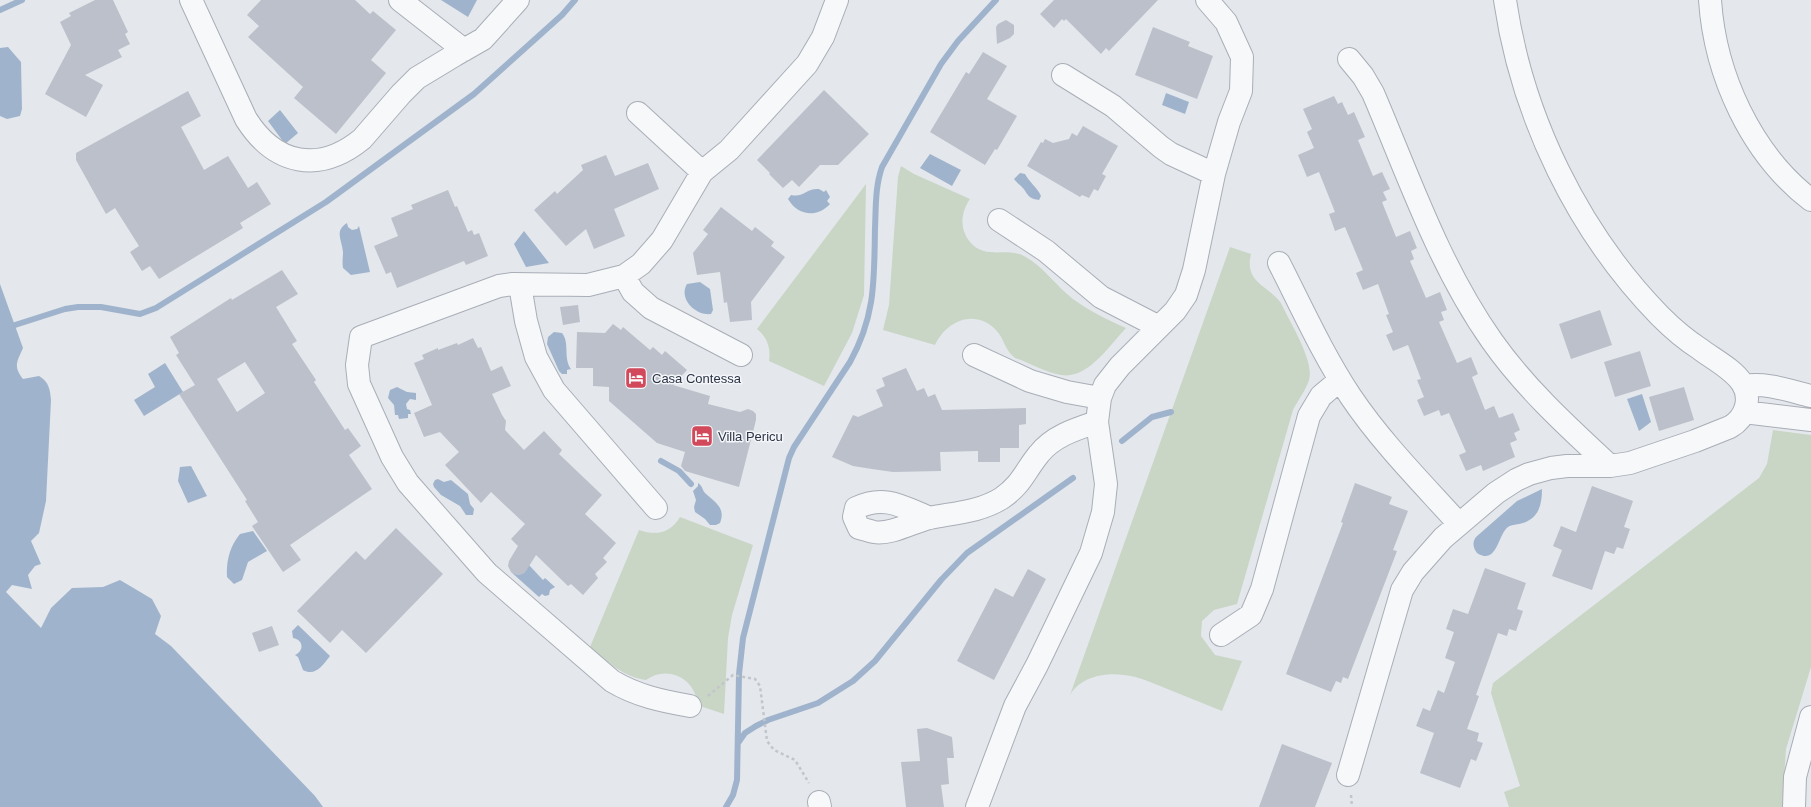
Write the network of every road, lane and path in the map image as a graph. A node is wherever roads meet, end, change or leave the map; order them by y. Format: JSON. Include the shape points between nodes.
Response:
{"nodes":[{"id":1,"x":191,"y":0,"type":"edge"},
{"id":2,"x":400,"y":0,"type":"edge"},
{"id":3,"x":518,"y":0,"type":"edge"},
{"id":4,"x":1207,"y":0,"type":"edge"},
{"id":5,"x":1506,"y":0,"type":"edge"},
{"id":6,"x":1710,"y":0,"type":"edge"},
{"id":7,"x":834,"y":1,"type":"edge"},
{"id":8,"x":464,"y":50,"type":"junction"},
{"id":9,"x":1349,"y":60,"type":"dead end"},
{"id":10,"x":1063,"y":75,"type":"dead end"},
{"id":11,"x":638,"y":113,"type":"dead end"},
{"id":12,"x":702,"y":172,"type":"junction"},
{"id":13,"x":1214,"y":174,"type":"junction"},
{"id":14,"x":1811,"y":200,"type":"edge"},
{"id":15,"x":999,"y":220,"type":"dead end"},
{"id":16,"x":1279,"y":263,"type":"dead end"},
{"id":17,"x":624,"y":276,"type":"junction"},
{"id":18,"x":520,"y":285,"type":"junction"},
{"id":19,"x":1159,"y":327,"type":"junction"},
{"id":20,"x":974,"y":355,"type":"dead end"},
{"id":21,"x":741,"y":356,"type":"dead end"},
{"id":22,"x":1340,"y":380,"type":"junction"},
{"id":23,"x":1744,"y":386,"type":"junction"},
{"id":24,"x":1811,"y":396,"type":"edge"},
{"id":25,"x":1100,"y":398,"type":"junction"},
{"id":26,"x":1744,"y":412,"type":"junction"},
{"id":27,"x":1811,"y":420,"type":"edge"},
{"id":28,"x":1096,"y":422,"type":"junction"},
{"id":29,"x":1610,"y":466,"type":"junction"},
{"id":30,"x":656,"y":508,"type":"dead end"},
{"id":31,"x":930,"y":518,"type":"dead end"},
{"id":32,"x":1459,"y":524,"type":"junction"},
{"id":33,"x":1221,"y":635,"type":"dead end"},
{"id":34,"x":690,"y":706,"type":"joint"},
{"id":35,"x":1811,"y":717,"type":"edge"},
{"id":36,"x":1348,"y":775,"type":"dead end"},
{"id":37,"x":819,"y":804,"type":"edge"},
{"id":38,"x":977,"y":807,"type":"edge"},
{"id":39,"x":1794,"y":807,"type":"edge"}],
"edges":[{"from":1,"to":8,"type":"street","via":[[254,132],[278,153],[297,159],[321,160],[355,145],[417,78]]},
{"from":2,"to":8,"type":"street"},
{"from":3,"to":8,"type":"street","via":[[483,39]]},
{"from":4,"to":13,"type":"street","via":[[1226,22],[1242,57],[1241,91]]},
{"from":5,"to":23,"type":"street","via":[[1517,60],[1529,99],[1546,142],[1590,228],[1614,264],[1657,313],[1678,333],[1738,377]]},
{"from":6,"to":14,"type":"street","via":[[1718,51],[1739,109],[1771,161],[1792,185]]},
{"from":7,"to":12,"type":"street","via":[[823,37],[807,64],[729,150]]},
{"from":9,"to":29,"type":"street","via":[[1373,93],[1443,256],[1479,321],[1524,381]]},
{"from":10,"to":13,"type":"street","via":[[1114,106],[1171,154]]},
{"from":11,"to":12,"type":"street"},
{"from":12,"to":17,"type":"street","via":[[656,248],[641,264]]},
{"from":13,"to":19,"type":"street","via":[[1194,270],[1186,295],[1169,319]]},
{"from":15,"to":19,"type":"street","via":[[1046,251],[1101,298]]},
{"from":16,"to":22,"type":"street"},
{"from":17,"to":18,"type":"street","via":[[588,285]]},
{"from":17,"to":21,"type":"street","via":[[633,292],[651,308]]},
{"from":18,"to":30,"type":"street","via":[[536,357],[554,390]]},
{"from":18,"to":34,"type":"street","via":[[490,289],[361,337],[359,384],[386,446],[403,475],[488,573],[612,681],[653,699]]},
{"from":19,"to":25,"type":"street","via":[[1120,366],[1105,386]]},
{"from":20,"to":25,"type":"street","via":[[1030,381]]},
{"from":22,"to":32,"type":"street","via":[[1394,452]]},
{"from":22,"to":33,"type":"street","via":[[1321,396],[1309,416],[1262,589],[1251,615]]},
{"from":23,"to":24,"type":"street","via":[[1751,384]]},
{"from":23,"to":26,"type":"street","via":[[1747,399]]},
{"from":25,"to":28,"type":"street"},
{"from":26,"to":27,"type":"street"},
{"from":26,"to":29,"type":"street","via":[[1736,424],[1727,429],[1639,461]]},
{"from":28,"to":31,"type":"street","via":[[1056,439],[1039,454],[1016,487],[1001,498],[966,512]]},
{"from":28,"to":38,"type":"street","via":[[1106,484],[1103,512],[1091,553],[1015,706]]},
{"from":29,"to":32,"type":"street","via":[[1567,466],[1529,474],[1508,484]]},
{"from":32,"to":36,"type":"street","via":[[1427,555],[1402,590]]},
{"from":34,"to":37,"type":"path","via":[[710,695],[733,675],[755,679],[760,686],[767,741],[774,750],[795,760]]},
{"from":35,"to":39,"type":"street","via":[[1795,777]]}]}
